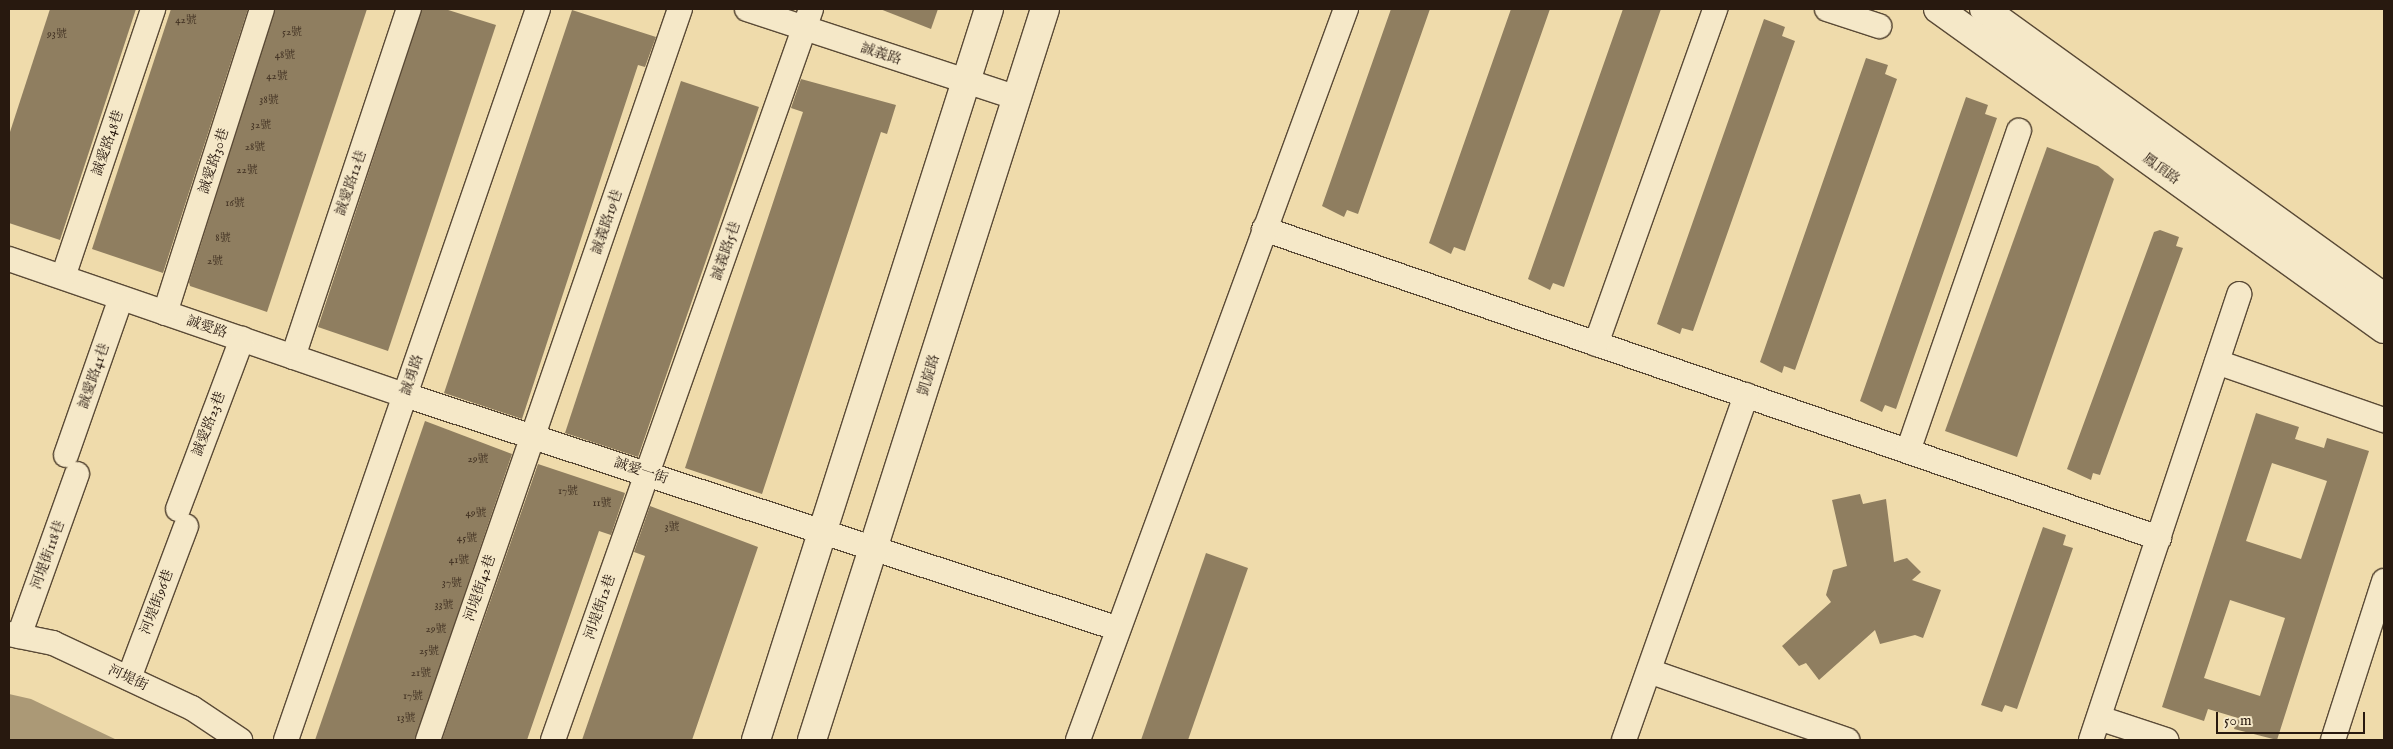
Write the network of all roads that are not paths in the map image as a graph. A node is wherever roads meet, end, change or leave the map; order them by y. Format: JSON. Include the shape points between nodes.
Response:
{"nodes":[{"id":1,"x":153,"y":9,"type":"edge"},
{"id":2,"x":262,"y":9,"type":"edge"},
{"id":3,"x":409,"y":9,"type":"edge"},
{"id":4,"x":538,"y":9,"type":"edge"},
{"id":5,"x":680,"y":9,"type":"edge"},
{"id":6,"x":747,"y":9,"type":"edge"},
{"id":7,"x":989,"y":9,"type":"edge"},
{"id":8,"x":1045,"y":9,"type":"edge"},
{"id":9,"x":1346,"y":9,"type":"edge"},
{"id":10,"x":1715,"y":9,"type":"edge"},
{"id":11,"x":1827,"y":9,"type":"edge"},
{"id":12,"x":1938,"y":9,"type":"edge"},
{"id":13,"x":1984,"y":9,"type":"edge"},
{"id":14,"x":808,"y":18,"type":"edge"},
{"id":15,"x":1879,"y":26,"type":"dead end"},
{"id":16,"x":964,"y":82,"type":"junction"},
{"id":17,"x":1015,"y":96,"type":"junction"},
{"id":18,"x":2019,"y":130,"type":"dead end"},
{"id":19,"x":1264,"y":230,"type":"junction"},
{"id":20,"x":9,"y":259,"type":"edge"},
{"id":21,"x":63,"y":277,"type":"junction"},
{"id":22,"x":2239,"y":294,"type":"dead end"},
{"id":23,"x":121,"y":298,"type":"junction"},
{"id":24,"x":2384,"y":298,"type":"edge"},
{"id":25,"x":165,"y":312,"type":"junction"},
{"id":26,"x":2384,"y":329,"type":"edge"},
{"id":27,"x":242,"y":339,"type":"junction"},
{"id":28,"x":1596,"y":344,"type":"junction"},
{"id":29,"x":293,"y":357,"type":"junction"},
{"id":30,"x":2217,"y":362,"type":"junction"},
{"id":31,"x":405,"y":395,"type":"junction"},
{"id":32,"x":1746,"y":395,"type":"junction"},
{"id":33,"x":2384,"y":420,"type":"edge"},
{"id":34,"x":533,"y":436,"type":"junction"},
{"id":35,"x":1908,"y":451,"type":"junction"},
{"id":36,"x":72,"y":464,"type":"joint"},
{"id":37,"x":648,"y":473,"type":"junction"},
{"id":38,"x":182,"y":518,"type":"joint"},
{"id":39,"x":825,"y":530,"type":"junction"},
{"id":40,"x":2159,"y":538,"type":"junction"},
{"id":41,"x":876,"y":547,"type":"junction"},
{"id":42,"x":2384,"y":581,"type":"edge"},
{"id":43,"x":1116,"y":628,"type":"junction"},
{"id":44,"x":14,"y":635,"type":"edge"},
{"id":45,"x":1649,"y":671,"type":"junction"},
{"id":46,"x":129,"y":678,"type":"junction"},
{"id":47,"x":2098,"y":718,"type":"junction"},
{"id":48,"x":240,"y":740,"type":"edge"},
{"id":49,"x":286,"y":740,"type":"edge"},
{"id":50,"x":428,"y":740,"type":"edge"},
{"id":51,"x":554,"y":740,"type":"edge"},
{"id":52,"x":756,"y":740,"type":"edge"},
{"id":53,"x":812,"y":740,"type":"edge"},
{"id":54,"x":1078,"y":740,"type":"edge"},
{"id":55,"x":1624,"y":740,"type":"edge"},
{"id":56,"x":1847,"y":740,"type":"edge"},
{"id":57,"x":2091,"y":740,"type":"edge"},
{"id":58,"x":2166,"y":740,"type":"edge"},
{"id":59,"x":2333,"y":740,"type":"edge"}],
"edges":[{"from":1,"to":21,"type":"street","name":"誠愛路48巷"},
{"from":2,"to":25,"type":"street","name":"誠愛路30巷"},
{"from":3,"to":29,"type":"street","name":"誠愛路12巷"},
{"from":4,"to":31,"type":"street","name":"誠勇路"},
{"from":5,"to":34,"type":"street","name":"誠義路19巷"},
{"from":6,"to":14,"type":"street","name":"誠義路"},
{"from":7,"to":16,"type":"street"},
{"from":8,"to":17,"type":"street","name":"凱旋路"},
{"from":9,"to":19,"type":"street"},
{"from":10,"to":28,"type":"street"},
{"from":11,"to":15,"type":"street"},
{"from":12,"to":26,"type":"street","name":"鳳頂路"},
{"from":13,"to":24,"type":"street","name":"鳳頂路"},
{"from":14,"to":16,"type":"street","name":"誠義路"},
{"from":14,"to":37,"type":"street","name":"誠義路5巷"},
{"from":16,"to":17,"type":"street","name":"誠義路"},
{"from":16,"to":39,"type":"street"},
{"from":17,"to":41,"type":"street","name":"凱旋路"},
{"from":18,"to":35,"type":"street"},
{"from":19,"to":28,"type":"street"},
{"from":19,"to":43,"type":"street"},
{"from":20,"to":21,"type":"street","name":"誠愛路"},
{"from":21,"to":23,"type":"street","name":"誠愛路"},
{"from":22,"to":30,"type":"street"},
{"from":23,"to":25,"type":"street","name":"誠愛路"},
{"from":23,"to":36,"type":"street","name":"誠愛路41巷"},
{"from":25,"to":27,"type":"street","name":"誠愛路"},
{"from":27,"to":29,"type":"street","name":"誠愛路"},
{"from":27,"to":38,"type":"street","name":"誠愛路23巷"},
{"from":28,"to":32,"type":"street"},
{"from":29,"to":31,"type":"street","name":"誠愛路"},
{"from":30,"to":33,"type":"street"},
{"from":30,"to":40,"type":"street"},
{"from":31,"to":34,"type":"street","name":"誠愛一街"},
{"from":31,"to":49,"type":"street","name":"誠勇路"},
{"from":32,"to":35,"type":"street"},
{"from":32,"to":45,"type":"street"},
{"from":34,"to":37,"type":"street","name":"誠愛一街"},
{"from":34,"to":50,"type":"street","name":"河堤街42巷"},
{"from":35,"to":40,"type":"street"},
{"from":36,"to":44,"type":"street","name":"河堤街118巷"},
{"from":37,"to":39,"type":"street","name":"誠愛一街"},
{"from":37,"to":51,"type":"street","name":"河堤街12巷"},
{"from":38,"to":46,"type":"street","name":"河堤街96巷"},
{"from":39,"to":41,"type":"street","name":"誠愛一街"},
{"from":39,"to":52,"type":"street"},
{"from":40,"to":47,"type":"street"},
{"from":41,"to":43,"type":"street","name":"誠愛一街"},
{"from":41,"to":53,"type":"street","name":"凱旋路"},
{"from":42,"to":59,"type":"street"},
{"from":43,"to":54,"type":"street"},
{"from":44,"to":46,"type":"street","name":"河堤街","via":[[53,643]]},
{"from":45,"to":55,"type":"street"},
{"from":45,"to":56,"type":"street"},
{"from":46,"to":48,"type":"street","name":"河堤街","via":[[192,708]]},
{"from":47,"to":57,"type":"street"},
{"from":47,"to":58,"type":"street"}]}
